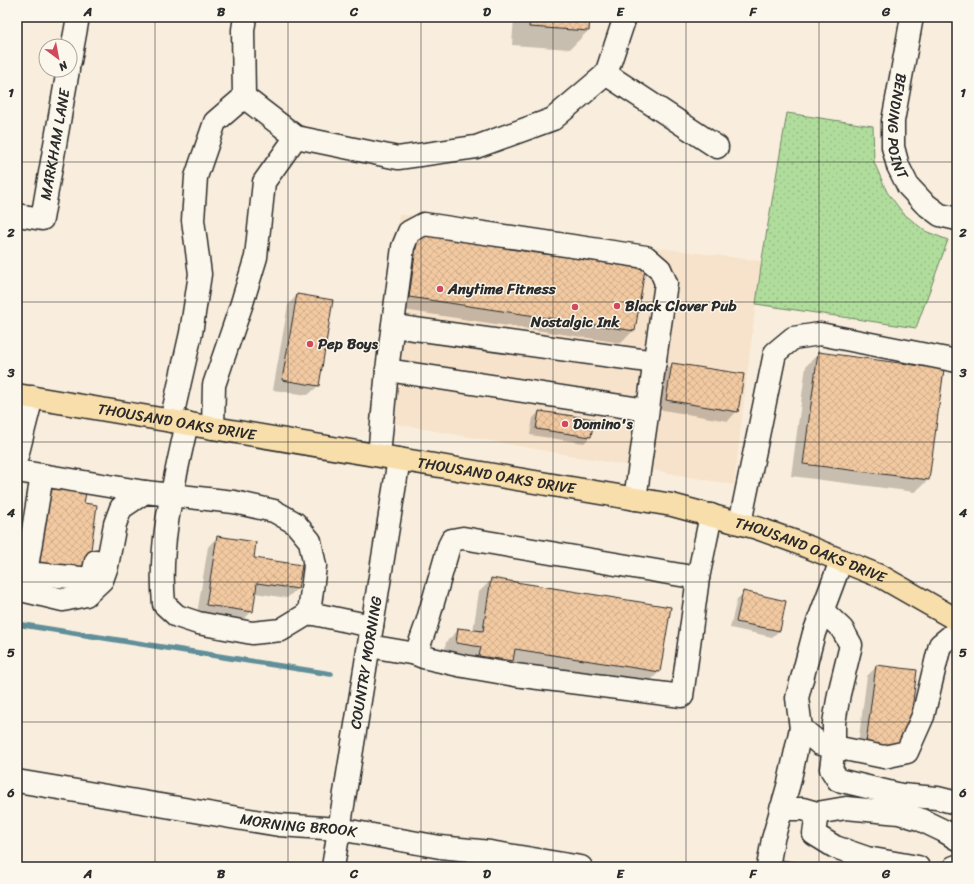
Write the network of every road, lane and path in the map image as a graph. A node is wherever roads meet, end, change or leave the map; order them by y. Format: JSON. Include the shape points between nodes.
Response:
{"nodes":[{"id":1,"x":78,"y":17,"type":"edge"},
{"id":2,"x":245,"y":17,"type":"edge"},
{"id":3,"x":624,"y":17,"type":"edge"},
{"id":4,"x":912,"y":17,"type":"edge"},
{"id":5,"x":74,"y":38,"type":"edge"},
{"id":6,"x":606,"y":74,"type":"junction"},
{"id":7,"x":67,"y":78,"type":"edge"},
{"id":8,"x":244,"y":96,"type":"junction"},
{"id":9,"x":296,"y":137,"type":"junction"},
{"id":10,"x":718,"y":147,"type":"dead end"},
{"id":11,"x":17,"y":214,"type":"edge"},
{"id":12,"x":957,"y":219,"type":"edge"},
{"id":13,"x":393,"y":326,"type":"junction"},
{"id":14,"x":957,"y":361,"type":"edge"},
{"id":15,"x":655,"y":362,"type":"junction"},
{"id":16,"x":387,"y":370,"type":"junction"},
{"id":17,"x":25,"y":396,"type":"edge"},
{"id":18,"x":648,"y":410,"type":"junction"},
{"id":19,"x":179,"y":422,"type":"junction"},
{"id":20,"x":213,"y":428,"type":"junction"},
{"id":21,"x":17,"y":456,"type":"edge"},
{"id":22,"x":389,"y":457,"type":"junction"},
{"id":23,"x":17,"y":471,"type":"edge"},
{"id":24,"x":42,"y":475,"type":"junction"},
{"id":25,"x":145,"y":492,"type":"junction"},
{"id":26,"x":171,"y":494,"type":"junction"},
{"id":27,"x":635,"y":499,"type":"junction"},
{"id":28,"x":121,"y":508,"type":"junction"},
{"id":29,"x":711,"y":516,"type":"junction"},
{"id":30,"x":740,"y":523,"type":"junction"},
{"id":31,"x":841,"y":561,"type":"junction"},
{"id":32,"x":698,"y":578,"type":"junction"},
{"id":33,"x":17,"y":589,"type":"edge"},
{"id":34,"x":823,"y":612,"type":"junction"},
{"id":35,"x":309,"y":613,"type":"junction"},
{"id":36,"x":957,"y":620,"type":"edge"},
{"id":37,"x":957,"y":631,"type":"edge"},
{"id":38,"x":371,"y":636,"type":"junction"},
{"id":39,"x":416,"y":654,"type":"junction"},
{"id":40,"x":801,"y":728,"type":"junction"},
{"id":41,"x":834,"y":747,"type":"junction"},
{"id":42,"x":17,"y":781,"type":"edge"},
{"id":43,"x":957,"y":803,"type":"edge"},
{"id":44,"x":781,"y":809,"type":"junction"},
{"id":45,"x":816,"y":813,"type":"junction"},
{"id":46,"x":339,"y":830,"type":"junction"},
{"id":47,"x":957,"y":839,"type":"edge"},
{"id":48,"x":957,"y":866,"type":"edge"},
{"id":49,"x":333,"y":867,"type":"edge"},
{"id":50,"x":581,"y":867,"type":"edge"},
{"id":51,"x":768,"y":867,"type":"edge"},
{"id":52,"x":918,"y":867,"type":"edge"},
{"id":53,"x":954,"y":867,"type":"edge"}],
"edges":[{"from":1,"to":5,"type":"street"},
{"from":2,"to":8,"type":"street"},
{"from":3,"to":6,"type":"street"},
{"from":4,"to":12,"type":"street","name":"BENDING POINT","via":[[893,121],[893,147],[898,166],[908,186],[940,215]]},
{"from":6,"to":9,"type":"street","via":[[553,118],[476,147],[398,158]]},
{"from":6,"to":10,"type":"street"},
{"from":7,"to":11,"type":"street","name":"MARKHAM LANE","via":[[42,219]]},
{"from":8,"to":9,"type":"street"},
{"from":8,"to":19,"type":"street","via":[[215,122],[196,177],[193,220],[200,274]]},
{"from":9,"to":20,"type":"street","via":[[264,182],[256,258],[214,385]]},
{"from":13,"to":15,"type":"street"},
{"from":13,"to":15,"type":"street","name":"COUNTRY MORNING","via":[[403,247],[409,232],[424,224],[646,257],[660,269],[666,284]]},
{"from":13,"to":16,"type":"street","name":"COUNTRY MORNING"},
{"from":14,"to":30,"type":"street","via":[[820,334],[793,338],[775,352]]},
{"from":15,"to":18,"type":"street","name":"COUNTRY MORNING"},
{"from":16,"to":18,"type":"street"},
{"from":16,"to":22,"type":"street","name":"COUNTRY MORNING"},
{"from":17,"to":19,"type":"main road","name":"THOUSAND OAKS DRIVE"},
{"from":17,"to":21,"type":"street"},
{"from":18,"to":27,"type":"street","name":"COUNTRY MORNING"},
{"from":19,"to":20,"type":"main road","name":"THOUSAND OAKS DRIVE"},
{"from":19,"to":26,"type":"street"},
{"from":20,"to":22,"type":"main road","name":"THOUSAND OAKS DRIVE"},
{"from":22,"to":27,"type":"main road","name":"THOUSAND OAKS DRIVE"},
{"from":22,"to":38,"type":"street","name":"COUNTRY MORNING"},
{"from":23,"to":24,"type":"street"},
{"from":24,"to":25,"type":"street"},
{"from":24,"to":28,"type":"street","via":[[26,574],[92,579],[106,517]]},
{"from":25,"to":26,"type":"street"},
{"from":25,"to":28,"type":"street"},
{"from":26,"to":35,"type":"street","via":[[234,502],[274,511],[295,523],[310,541],[315,566]]},
{"from":26,"to":35,"type":"street","via":[[163,588],[164,604],[177,616],[198,623],[252,633],[280,630]]},
{"from":27,"to":29,"type":"main road","name":"THOUSAND OAKS DRIVE","via":[[672,505]]},
{"from":28,"to":33,"type":"street","via":[[102,580],[86,596],[63,600]]},
{"from":29,"to":30,"type":"main road","name":"THOUSAND OAKS DRIVE"},
{"from":29,"to":32,"type":"street"},
{"from":30,"to":31,"type":"main road","name":"THOUSAND OAKS DRIVE"},
{"from":31,"to":34,"type":"street"},
{"from":31,"to":36,"type":"main road","name":"THOUSAND OAKS DRIVE","via":[[882,577]]},
{"from":32,"to":39,"type":"street","via":[[463,538],[452,540]]},
{"from":32,"to":39,"type":"street","via":[[682,696],[515,675]]},
{"from":34,"to":40,"type":"street","via":[[814,633],[798,698]]},
{"from":34,"to":41,"type":"street","via":[[842,629],[851,645],[834,723]]},
{"from":35,"to":38,"type":"street"},
{"from":37,"to":41,"type":"street","via":[[940,645],[923,716],[907,752],[884,758]]},
{"from":38,"to":39,"type":"street"},
{"from":38,"to":46,"type":"street","name":"COUNTRY MORNING"},
{"from":40,"to":41,"type":"street","via":[[820,744]]},
{"from":40,"to":44,"type":"street"},
{"from":41,"to":43,"type":"street","via":[[831,769],[838,780],[901,795],[937,798]]},
{"from":42,"to":46,"type":"street","name":"MORNING BROOK","via":[[279,825]]},
{"from":44,"to":45,"type":"street","via":[[803,809]]},
{"from":44,"to":51,"type":"street"},
{"from":45,"to":47,"type":"street","via":[[846,808],[898,813],[944,830]]},
{"from":45,"to":52,"type":"street","via":[[814,834],[835,847],[867,858]]},
{"from":46,"to":49,"type":"street","name":"COUNTRY MORNING"},
{"from":46,"to":50,"type":"street","name":"MORNING BROOK"},
{"from":48,"to":53,"type":"street"}]}
